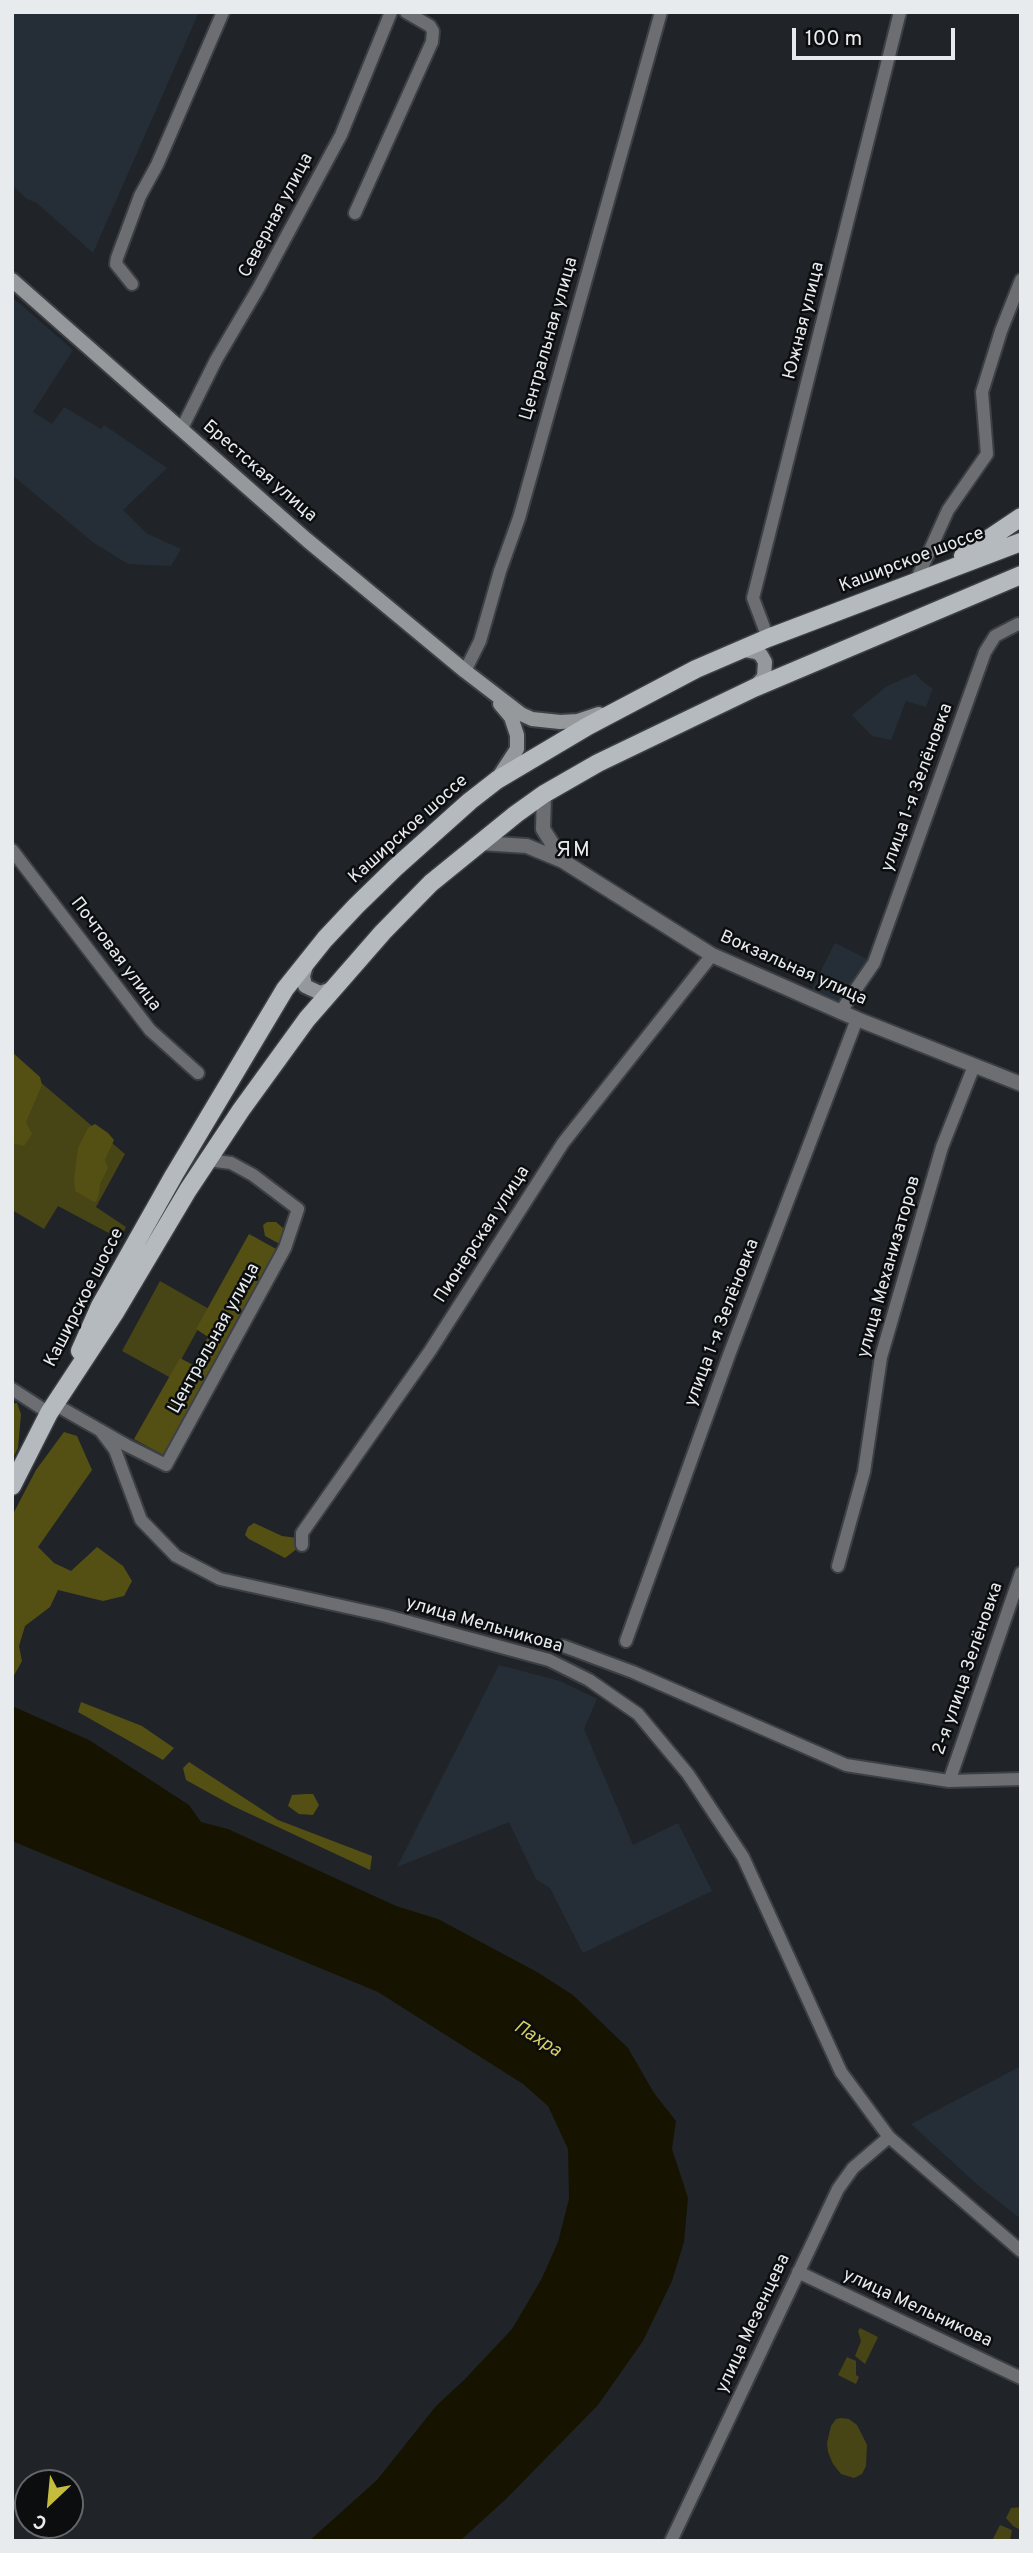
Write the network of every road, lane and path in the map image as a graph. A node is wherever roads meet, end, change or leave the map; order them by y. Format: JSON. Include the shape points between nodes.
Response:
{"nodes":[{"id":1,"x":223,"y":12,"type":"edge"},
{"id":2,"x":391,"y":12,"type":"edge"},
{"id":3,"x":407,"y":12,"type":"edge"},
{"id":4,"x":661,"y":12,"type":"edge"},
{"id":5,"x":900,"y":12,"type":"edge"},
{"id":6,"x":355,"y":213,"type":"dead end"},
{"id":7,"x":12,"y":280,"type":"edge"},
{"id":8,"x":1021,"y":280,"type":"edge"},
{"id":9,"x":132,"y":284,"type":"dead end"},
{"id":10,"x":181,"y":430,"type":"junction"},
{"id":11,"x":1021,"y":517,"type":"edge"},
{"id":12,"x":1021,"y":542,"type":"edge"},
{"id":13,"x":1021,"y":576,"type":"edge"},
{"id":14,"x":933,"y":577,"type":"junction"},
{"id":15,"x":915,"y":583,"type":"junction"},
{"id":16,"x":1018,"y":624,"type":"dead end"},
{"id":17,"x":768,"y":638,"type":"junction"},
{"id":18,"x":740,"y":649,"type":"junction"},
{"id":19,"x":465,"y":671,"type":"junction"},
{"id":20,"x":485,"y":687,"type":"junction"},
{"id":21,"x":754,"y":688,"type":"junction"},
{"id":22,"x":630,"y":703,"type":"junction"},
{"id":23,"x":497,"y":780,"type":"junction"},
{"id":24,"x":544,"y":794,"type":"junction"},
{"id":25,"x":480,"y":843,"type":"junction"},
{"id":26,"x":12,"y":850,"type":"edge"},
{"id":27,"x":563,"y":861,"type":"junction"},
{"id":28,"x":712,"y":955,"type":"junction"},
{"id":29,"x":307,"y":960,"type":"junction"},
{"id":30,"x":334,"y":988,"type":"junction"},
{"id":31,"x":841,"y":1011,"type":"junction"},
{"id":32,"x":857,"y":1019,"type":"junction"},
{"id":33,"x":974,"y":1066,"type":"junction"},
{"id":34,"x":198,"y":1073,"type":"dead end"},
{"id":35,"x":1021,"y":1084,"type":"edge"},
{"id":36,"x":208,"y":1160,"type":"junction"},
{"id":37,"x":15,"y":1393,"type":"edge"},
{"id":38,"x":52,"y":1409,"type":"junction"},
{"id":39,"x":100,"y":1430,"type":"junction"},
{"id":40,"x":12,"y":1486,"type":"edge"},
{"id":41,"x":302,"y":1545,"type":"dead end"},
{"id":42,"x":838,"y":1566,"type":"dead end"},
{"id":43,"x":1021,"y":1573,"type":"edge"},
{"id":44,"x":626,"y":1641,"type":"dead end"},
{"id":45,"x":563,"y":1646,"type":"dead end"},
{"id":46,"x":950,"y":1778,"type":"junction"},
{"id":47,"x":1021,"y":1779,"type":"edge"},
{"id":48,"x":889,"y":2137,"type":"junction"},
{"id":49,"x":1021,"y":2251,"type":"edge"},
{"id":50,"x":798,"y":2272,"type":"junction"},
{"id":51,"x":1021,"y":2378,"type":"edge"},
{"id":52,"x":671,"y":2541,"type":"edge"}],
"edges":[{"from":1,"to":9,"type":"street","via":[[117,258],[116,264]]},
{"from":2,"to":10,"type":"street","name":"Северная улица","via":[[341,135]]},
{"from":3,"to":6,"type":"street","via":[[430,26],[432,42]]},
{"from":4,"to":19,"type":"street","name":"Центральная улица","via":[[519,519],[480,641]]},
{"from":5,"to":17,"type":"street","name":"Южная улица","via":[[753,598]]},
{"from":7,"to":10,"type":"main road","name":"Брестская улица"},
{"from":8,"to":15,"type":"street","via":[[982,392],[987,454],[948,510]]},
{"from":10,"to":19,"type":"main road","name":"Брестская улица"},
{"from":11,"to":14,"type":"main road"},
{"from":12,"to":14,"type":"main road","name":"Каширское шоссе"},
{"from":13,"to":21,"type":"main road","name":"Каширское шоссе"},
{"from":14,"to":15,"type":"main road","name":"Каширское шоссе"},
{"from":15,"to":17,"type":"main road","name":"Каширское шоссе"},
{"from":16,"to":31,"type":"street","name":"улица 1-я Зелёновка","via":[[995,636],[985,652],[874,963]]},
{"from":17,"to":18,"type":"main road","name":"Каширское шоссе"},
{"from":18,"to":21,"type":"main road","via":[[756,652],[765,662],[764,677]]},
{"from":18,"to":22,"type":"main road","name":"Каширское шоссе"},
{"from":19,"to":20,"type":"main road","name":"Брестская улица"},
{"from":20,"to":22,"type":"main road","name":"Брестская улица","via":[[521,714],[545,722],[578,721]]},
{"from":20,"to":23,"type":"main road","name":"Брестская улица","via":[[511,718],[517,735],[517,749]]},
{"from":21,"to":24,"type":"main road","name":"Каширское шоссе","via":[[597,763]]},
{"from":22,"to":23,"type":"main road","name":"Каширское шоссе"},
{"from":23,"to":29,"type":"main road","name":"Каширское шоссе","via":[[395,868]]},
{"from":24,"to":25,"type":"main road","name":"Каширское шоссе"},
{"from":24,"to":27,"type":"street","name":"Вокзальная улица","via":[[543,829]]},
{"from":25,"to":27,"type":"street","name":"Вокзальная улица","via":[[527,846]]},
{"from":25,"to":30,"type":"main road","name":"Каширское шоссе","via":[[431,883]]},
{"from":26,"to":34,"type":"street","name":"Почтовая улица","via":[[150,1030]]},
{"from":27,"to":28,"type":"street","name":"Вокзальная улица"},
{"from":28,"to":31,"type":"street","name":"Вокзальная улица"},
{"from":28,"to":41,"type":"street","name":"Пионерская улица","via":[[563,1143],[430,1351],[302,1533]]},
{"from":29,"to":30,"type":"main road","via":[[305,986],[320,993]]},
{"from":29,"to":38,"type":"main road","name":"Каширское шоссе","via":[[268,1015],[174,1175],[100,1306]]},
{"from":30,"to":36,"type":"main road","name":"Каширское шоссе"},
{"from":31,"to":32,"type":"street","name":"Вокзальная улица"},
{"from":32,"to":33,"type":"street","name":"Вокзальная улица"},
{"from":32,"to":44,"type":"street","name":"улица 1-я Зелёновка"},
{"from":33,"to":35,"type":"street","name":"Вокзальная улица"},
{"from":33,"to":42,"type":"street","name":"улица Механизаторов","via":[[942,1147],[881,1357],[864,1472]]},
{"from":36,"to":38,"type":"main road","name":"Каширское шоссе"},
{"from":36,"to":39,"type":"street","name":"Центральная улица","via":[[231,1163],[298,1209],[285,1248],[166,1465]]},
{"from":37,"to":38,"type":"street","name":"Центральная улица"},
{"from":38,"to":39,"type":"street","name":"Центральная улица"},
{"from":38,"to":40,"type":"main road","name":"Каширское шоссе"},
{"from":39,"to":48,"type":"street","name":"улица Мельникова","via":[[115,1450],[141,1520],[176,1556],[220,1579],[387,1615],[549,1660],[589,1679],[638,1714],[688,1774],[743,1857],[841,2072]]},
{"from":43,"to":46,"type":"street","name":"2-я улица Зелёновка"},
{"from":45,"to":46,"type":"street","via":[[846,1765]]},
{"from":46,"to":47,"type":"street"},
{"from":48,"to":49,"type":"street","name":"улица Мельникова"},
{"from":48,"to":50,"type":"street","name":"улица Мезенцева","via":[[845,2178]]},
{"from":50,"to":51,"type":"street","name":"улица Мельникова"},
{"from":50,"to":52,"type":"street","name":"улица Мезенцева"}]}
